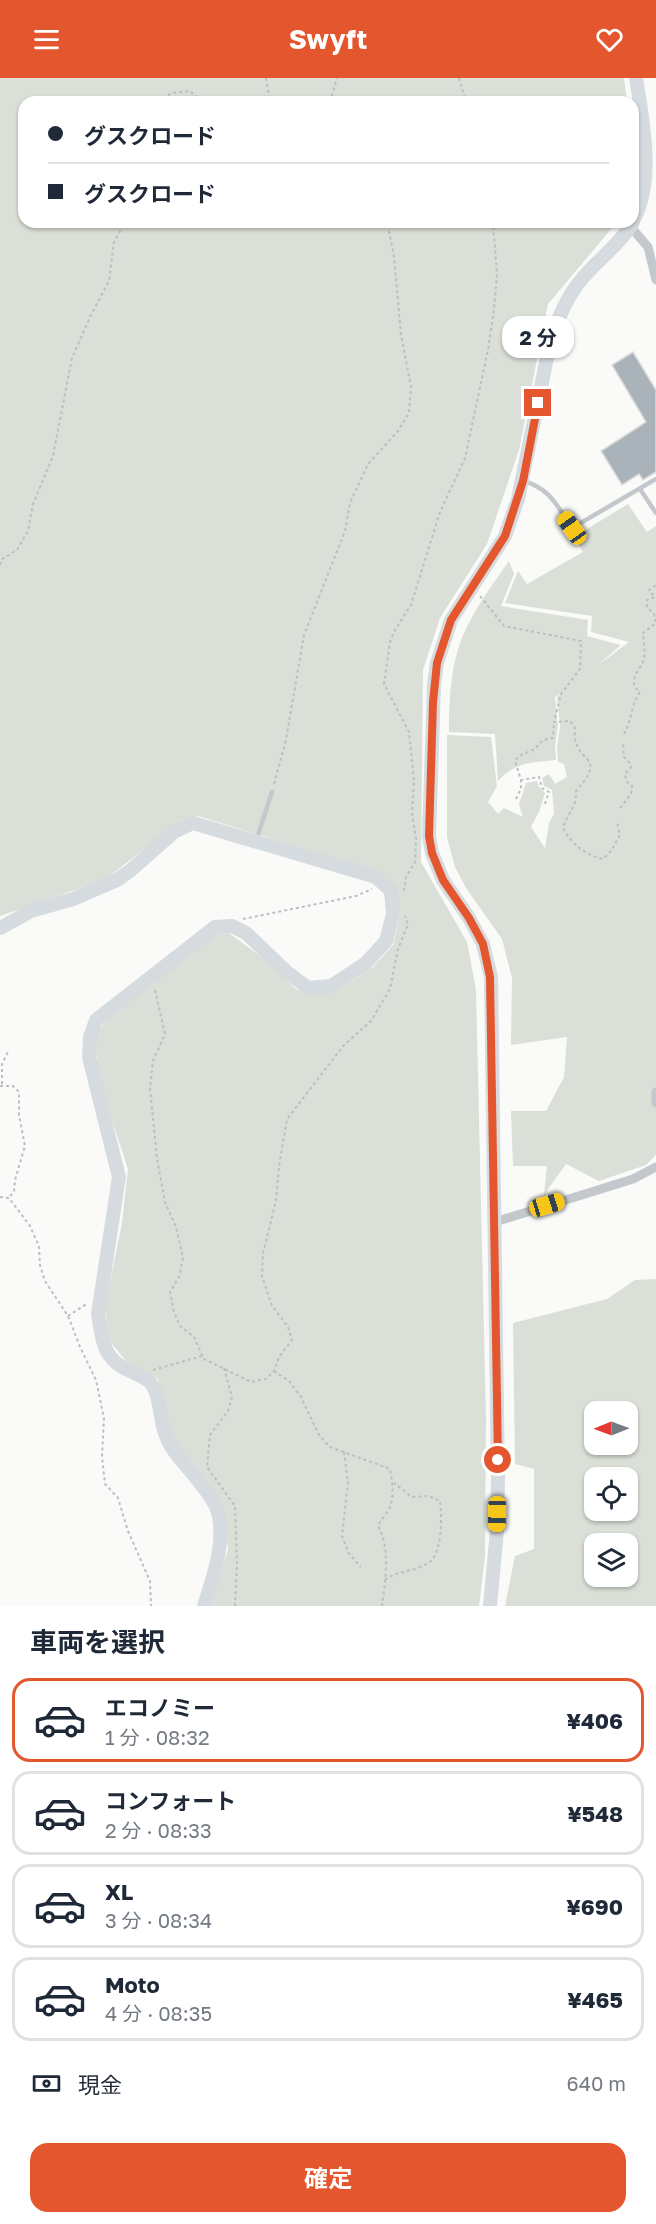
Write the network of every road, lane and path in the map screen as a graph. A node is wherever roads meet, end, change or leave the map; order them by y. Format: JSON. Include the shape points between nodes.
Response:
{"nodes":[{"id":1,"x":266,"y":78,"type":"edge"},
{"id":2,"x":337,"y":78,"type":"edge"},
{"id":3,"x":459,"y":78,"type":"edge"},
{"id":4,"x":636,"y":78,"type":"edge"},
{"id":5,"x":167,"y":96,"type":"edge"},
{"id":6,"x":196,"y":96,"type":"edge"},
{"id":7,"x":269,"y":96,"type":"edge"},
{"id":8,"x":332,"y":96,"type":"edge"},
{"id":9,"x":464,"y":96,"type":"edge"},
{"id":10,"x":638,"y":96,"type":"edge"},
{"id":11,"x":639,"y":107,"type":"edge"},
{"id":12,"x":639,"y":209,"type":"edge"},
{"id":13,"x":122,"y":228,"type":"edge"},
{"id":14,"x":388,"y":228,"type":"edge"},
{"id":15,"x":493,"y":228,"type":"edge"},
{"id":16,"x":628,"y":228,"type":"edge"},
{"id":17,"x":635,"y":228,"type":"edge"},
{"id":18,"x":656,"y":280,"type":"edge"},
{"id":19,"x":656,"y":479,"type":"edge"},
{"id":20,"x":523,"y":481,"type":"junction"},
{"id":21,"x":640,"y":489,"type":"junction"},
{"id":22,"x":656,"y":513,"type":"edge"},
{"id":23,"x":0,"y":565,"type":"edge"},
{"id":24,"x":656,"y":585,"type":"edge"},
{"id":25,"x":469,"y":591,"type":"junction"},
{"id":26,"x":554,"y":722,"type":"junction"},
{"id":27,"x":624,"y":734,"type":"dead end"},
{"id":28,"x":623,"y":744,"type":"dead end"},
{"id":29,"x":522,"y":780,"type":"junction"},
{"id":30,"x":272,"y":792,"type":"joint"},
{"id":31,"x":516,"y":799,"type":"dead end"},
{"id":32,"x":545,"y":804,"type":"dead end"},
{"id":33,"x":620,"y":808,"type":"dead end"},
{"id":34,"x":617,"y":822,"type":"dead end"},
{"id":35,"x":256,"y":841,"type":"junction"},
{"id":36,"x":383,"y":883,"type":"junction"},
{"id":37,"x":392,"y":896,"type":"junction"},
{"id":38,"x":404,"y":912,"type":"dead end"},
{"id":39,"x":232,"y":926,"type":"junction"},
{"id":40,"x":0,"y":928,"type":"edge"},
{"id":41,"x":152,"y":976,"type":"junction"},
{"id":42,"x":8,"y":1052,"type":"dead end"},
{"id":43,"x":1,"y":1085,"type":"edge"},
{"id":44,"x":656,"y":1092,"type":"edge"},
{"id":45,"x":656,"y":1103,"type":"edge"},
{"id":46,"x":656,"y":1167,"type":"edge"},
{"id":47,"x":0,"y":1197,"type":"edge"},
{"id":48,"x":9,"y":1198,"type":"junction"},
{"id":49,"x":495,"y":1222,"type":"junction"},
{"id":50,"x":101,"y":1290,"type":"junction"},
{"id":51,"x":69,"y":1316,"type":"junction"},
{"id":52,"x":202,"y":1356,"type":"junction"},
{"id":53,"x":224,"y":1368,"type":"junction"},
{"id":54,"x":274,"y":1371,"type":"junction"},
{"id":55,"x":136,"y":1375,"type":"junction"},
{"id":56,"x":344,"y":1452,"type":"junction"},
{"id":57,"x":393,"y":1482,"type":"junction"},
{"id":58,"x":361,"y":1568,"type":"dead end"},
{"id":59,"x":385,"y":1580,"type":"junction"},
{"id":60,"x":151,"y":1606,"type":"edge"},
{"id":61,"x":204,"y":1606,"type":"edge"},
{"id":62,"x":235,"y":1606,"type":"edge"},
{"id":63,"x":382,"y":1606,"type":"edge"},
{"id":64,"x":490,"y":1606,"type":"edge"}],
"edges":[{"from":1,"to":7,"type":"path"},
{"from":2,"to":8,"type":"path"},
{"from":3,"to":9,"type":"path"},
{"from":4,"to":10,"type":"street"},
{"from":5,"to":6,"type":"path","via":[[190,91]]},
{"from":11,"to":12,"type":"street","via":[[646,175]]},
{"from":13,"to":23,"type":"path","via":[[114,242],[109,282],[72,358],[52,456],[27,531],[17,550],[2,559]]},
{"from":14,"to":30,"type":"path","via":[[411,387],[409,412],[398,431],[368,464],[350,503],[345,531],[304,635],[286,740]]},
{"from":15,"to":37,"type":"path","via":[[497,274],[494,309],[465,458],[440,512],[411,605],[395,630],[388,652],[384,684],[409,732],[416,839],[415,862],[406,877],[404,893]]},
{"from":16,"to":20,"type":"street","via":[[575,287],[556,322]]},
{"from":17,"to":18,"type":"street","via":[[648,247]]},
{"from":19,"to":21,"type":"lane"},
{"from":20,"to":21,"type":"lane","via":[[541,487],[572,528]]},
{"from":20,"to":25,"type":"street","via":[[505,536]]},
{"from":21,"to":22,"type":"lane"},
{"from":24,"to":27,"type":"path","via":[[649,590],[655,597],[647,600],[656,623],[643,633],[645,659],[634,681],[639,692]]},
{"from":25,"to":26,"type":"path","via":[[480,596],[504,626],[581,641],[580,669],[561,694]]},
{"from":25,"to":49,"type":"street","via":[[451,620],[437,663],[429,836],[443,880],[483,944],[490,977]]},
{"from":26,"to":29,"type":"path","via":[[553,738],[543,740],[516,760]]},
{"from":26,"to":34,"type":"path","via":[[570,721],[575,728],[573,740],[591,765],[591,773],[576,790],[574,808],[565,819],[563,828],[567,836],[591,856],[603,859],[620,835]]},
{"from":28,"to":33,"type":"path","via":[[624,757],[631,767],[625,774],[626,781],[632,786]]},
{"from":29,"to":31,"type":"path"},
{"from":29,"to":32,"type":"path","via":[[539,777],[542,788],[549,792]]},
{"from":30,"to":35,"type":"lane"},
{"from":35,"to":36,"type":"street","via":[[376,877]]},
{"from":35,"to":40,"type":"street","via":[[193,823],[174,832],[117,880],[74,899],[31,911]]},
{"from":36,"to":37,"type":"street"},
{"from":36,"to":39,"type":"path","via":[[356,896],[234,920]]},
{"from":37,"to":39,"type":"street","via":[[393,914],[386,941],[366,963],[331,986],[308,988],[246,933]]},
{"from":38,"to":54,"type":"path","via":[[408,924],[390,989],[370,1021],[344,1045],[287,1119],[276,1201],[263,1253],[262,1276],[272,1306],[292,1340]]},
{"from":39,"to":41,"type":"street","via":[[215,927]]},
{"from":41,"to":50,"type":"street","via":[[96,1020],[90,1037],[89,1057],[119,1178]]},
{"from":41,"to":52,"type":"path","via":[[165,1034],[153,1061],[150,1088],[157,1159],[165,1202],[183,1258],[180,1277],[170,1292],[180,1326],[194,1337]]},
{"from":42,"to":43,"type":"path","via":[[2,1064]]},
{"from":43,"to":48,"type":"path","via":[[13,1086],[19,1092],[25,1146]]},
{"from":44,"to":45,"type":"street"},
{"from":46,"to":49,"type":"street","via":[[633,1179]]},
{"from":47,"to":48,"type":"path"},
{"from":48,"to":51,"type":"path","via":[[30,1226],[39,1246],[45,1281]]},
{"from":49,"to":64,"type":"street","via":[[498,1480]]},
{"from":50,"to":51,"type":"path"},
{"from":50,"to":55,"type":"street","via":[[98,1314],[107,1355]]},
{"from":51,"to":60,"type":"path","via":[[96,1380],[104,1418],[105,1484],[118,1498],[150,1581]]},
{"from":52,"to":53,"type":"path"},
{"from":52,"to":55,"type":"path"},
{"from":53,"to":54,"type":"path","via":[[251,1382],[266,1379]]},
{"from":53,"to":62,"type":"path","via":[[232,1397],[228,1412],[210,1435],[207,1467],[235,1506]]},
{"from":54,"to":56,"type":"path","via":[[289,1381],[301,1397],[319,1435],[330,1447]]},
{"from":55,"to":61,"type":"street","via":[[149,1382],[155,1392],[165,1434],[218,1512],[217,1561]]},
{"from":56,"to":57,"type":"path","via":[[390,1468]]},
{"from":56,"to":58,"type":"path","via":[[348,1482],[342,1536],[349,1554]]},
{"from":57,"to":59,"type":"path","via":[[390,1507],[378,1526],[384,1537]]},
{"from":57,"to":59,"type":"path","via":[[412,1497],[429,1496],[440,1501],[442,1515],[432,1560]]},
{"from":59,"to":63,"type":"path"}]}
